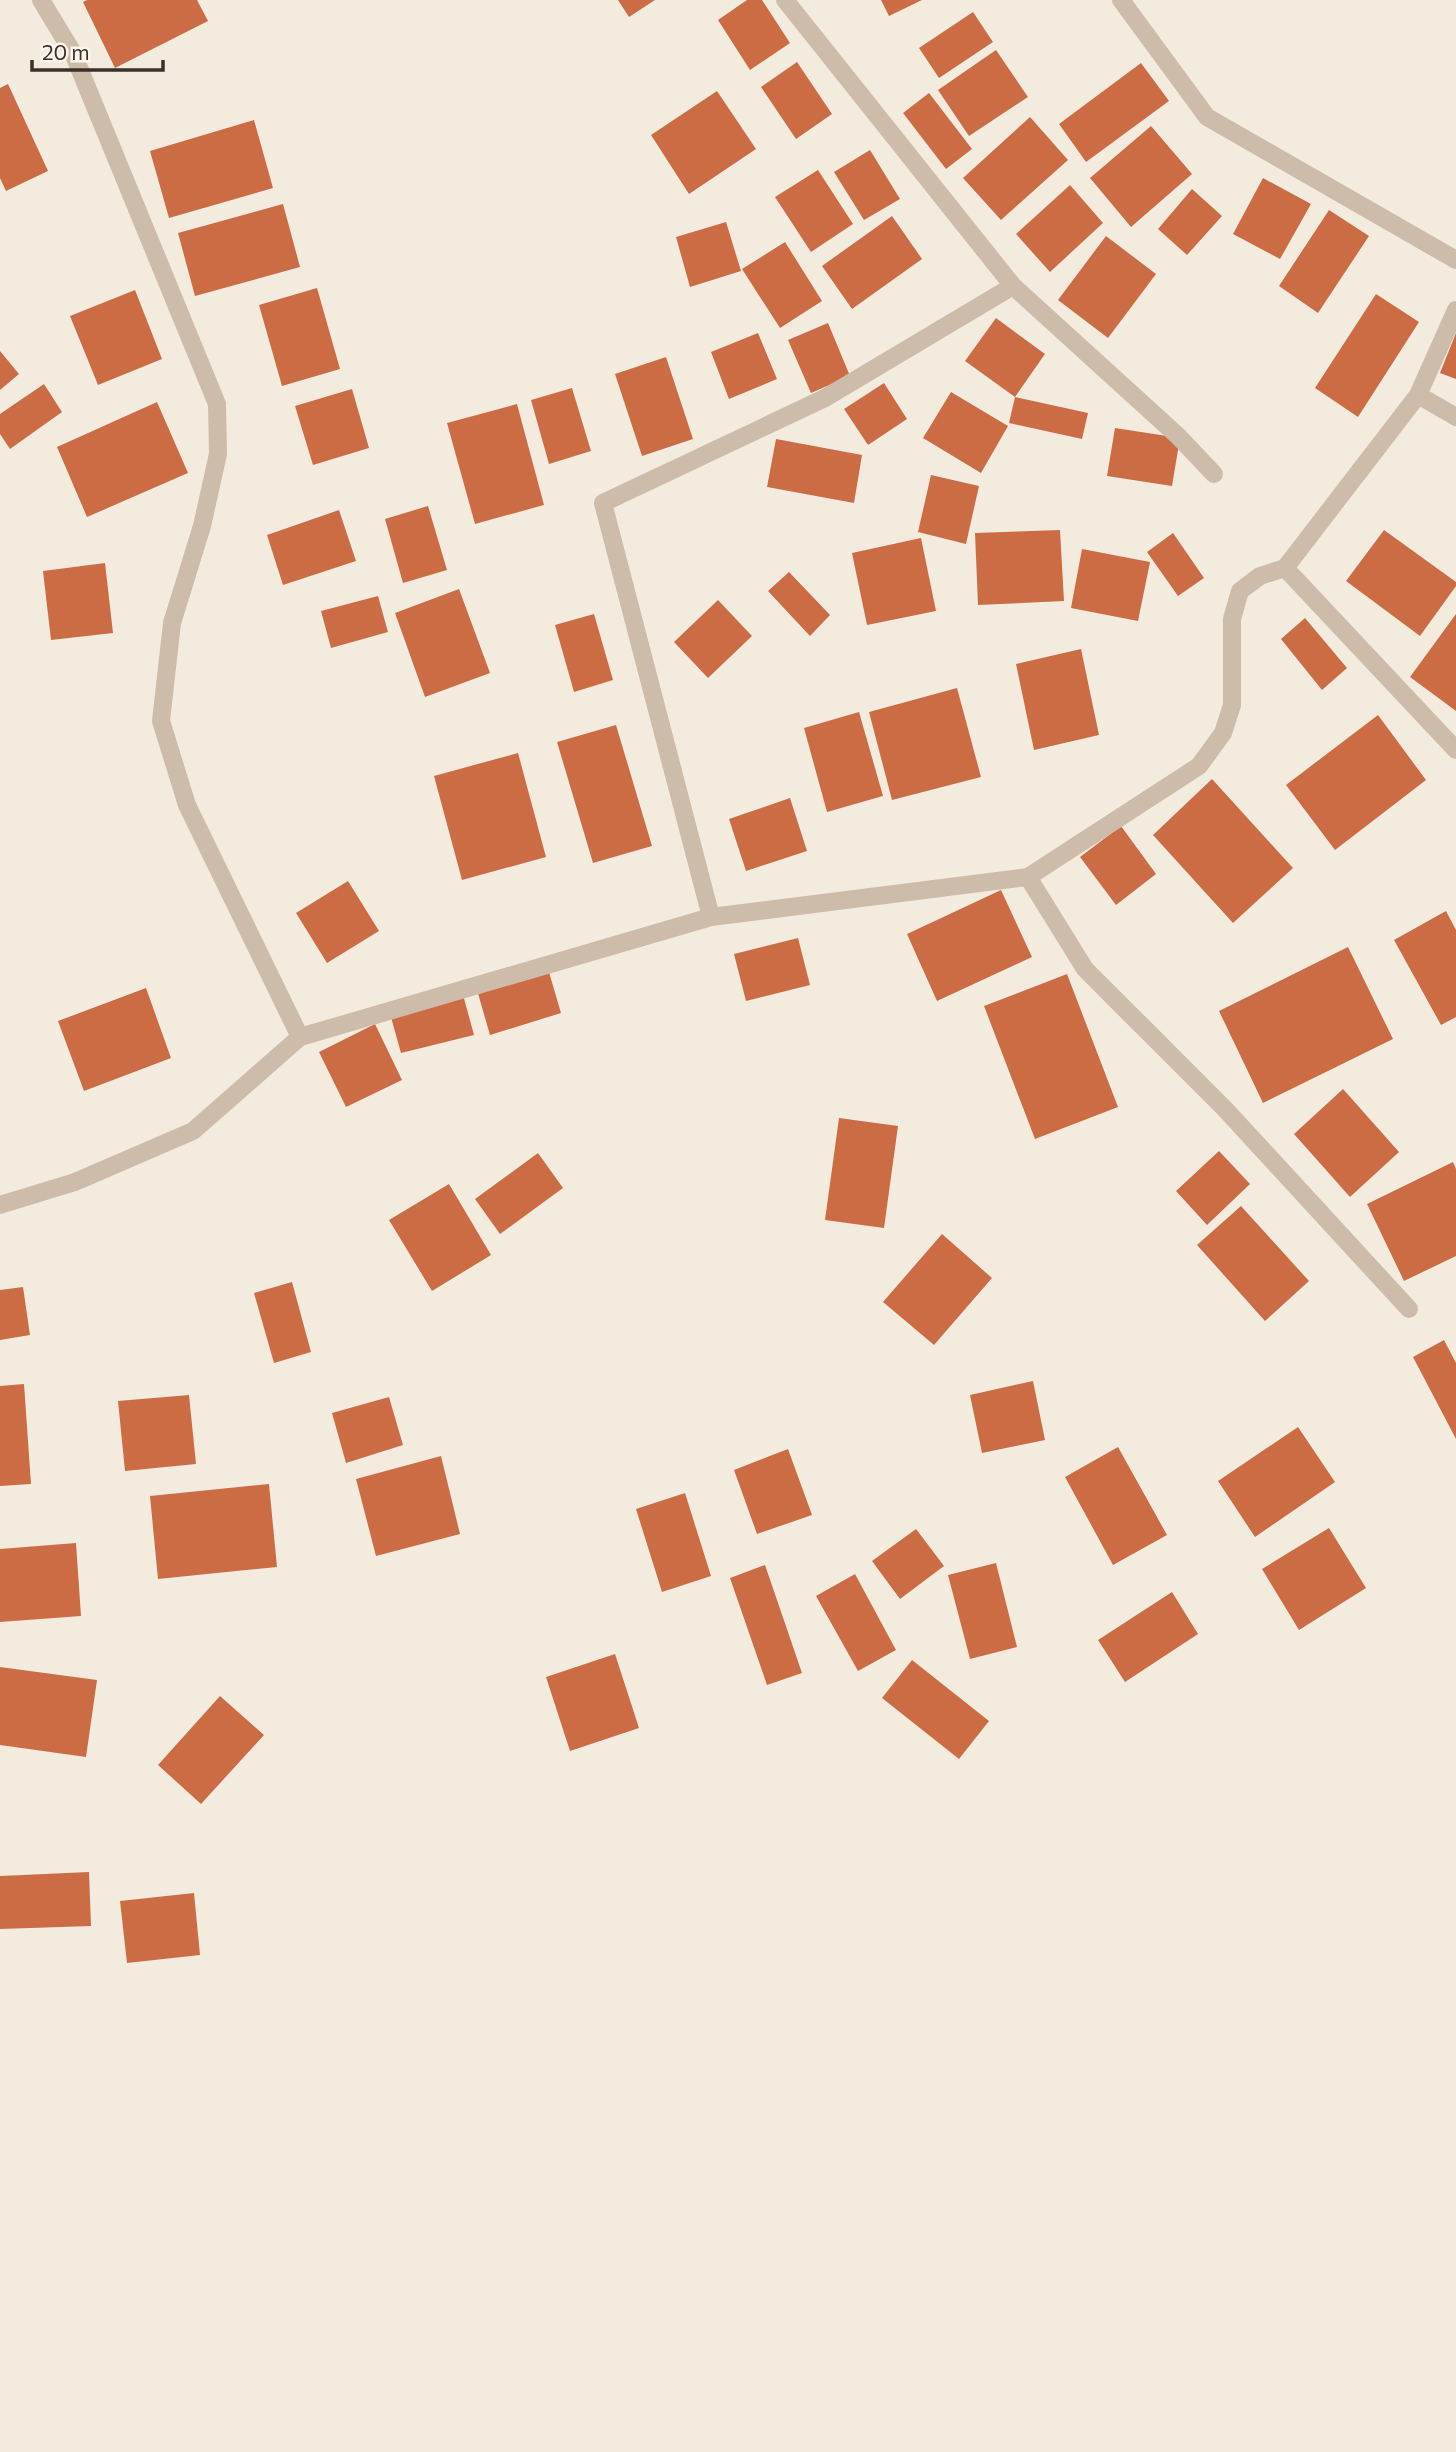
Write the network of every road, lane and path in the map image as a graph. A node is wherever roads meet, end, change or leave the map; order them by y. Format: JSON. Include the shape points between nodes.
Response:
{"nodes":[{"id":1,"x":41,"y":0,"type":"edge"},
{"id":2,"x":785,"y":0,"type":"edge"},
{"id":3,"x":1121,"y":0,"type":"edge"},
{"id":4,"x":1456,"y":260,"type":"edge"},
{"id":5,"x":1013,"y":286,"type":"junction"},
{"id":6,"x":1456,"y":310,"type":"edge"},
{"id":7,"x":1418,"y":395,"type":"junction"},
{"id":8,"x":1456,"y":417,"type":"edge"},
{"id":9,"x":1214,"y":474,"type":"dead end"},
{"id":10,"x":1285,"y":568,"type":"junction"},
{"id":11,"x":1456,"y":750,"type":"edge"},
{"id":12,"x":1028,"y":877,"type":"junction"},
{"id":13,"x":711,"y":917,"type":"junction"},
{"id":14,"x":300,"y":1037,"type":"junction"},
{"id":15,"x":0,"y":1205,"type":"edge"},
{"id":16,"x":1409,"y":1309,"type":"dead end"}],
"edges":[{"from":1,"to":14,"type":"street","via":[[73,52],[217,404],[218,454],[172,623],[161,720],[187,805]]},
{"from":2,"to":5,"type":"street"},
{"from":3,"to":4,"type":"street","via":[[1207,117]]},
{"from":5,"to":9,"type":"street"},
{"from":5,"to":13,"type":"street","via":[[825,398],[603,503]]},
{"from":6,"to":7,"type":"street"},
{"from":7,"to":8,"type":"street"},
{"from":7,"to":10,"type":"street"},
{"from":10,"to":11,"type":"street"},
{"from":10,"to":12,"type":"street","via":[[1260,576],[1240,591],[1232,619],[1232,705],[1223,733],[1199,766]]},
{"from":12,"to":13,"type":"street"},
{"from":12,"to":16,"type":"street","via":[[1085,969],[1225,1109]]},
{"from":13,"to":14,"type":"street"},
{"from":14,"to":15,"type":"street","via":[[193,1130],[75,1182]]}]}
